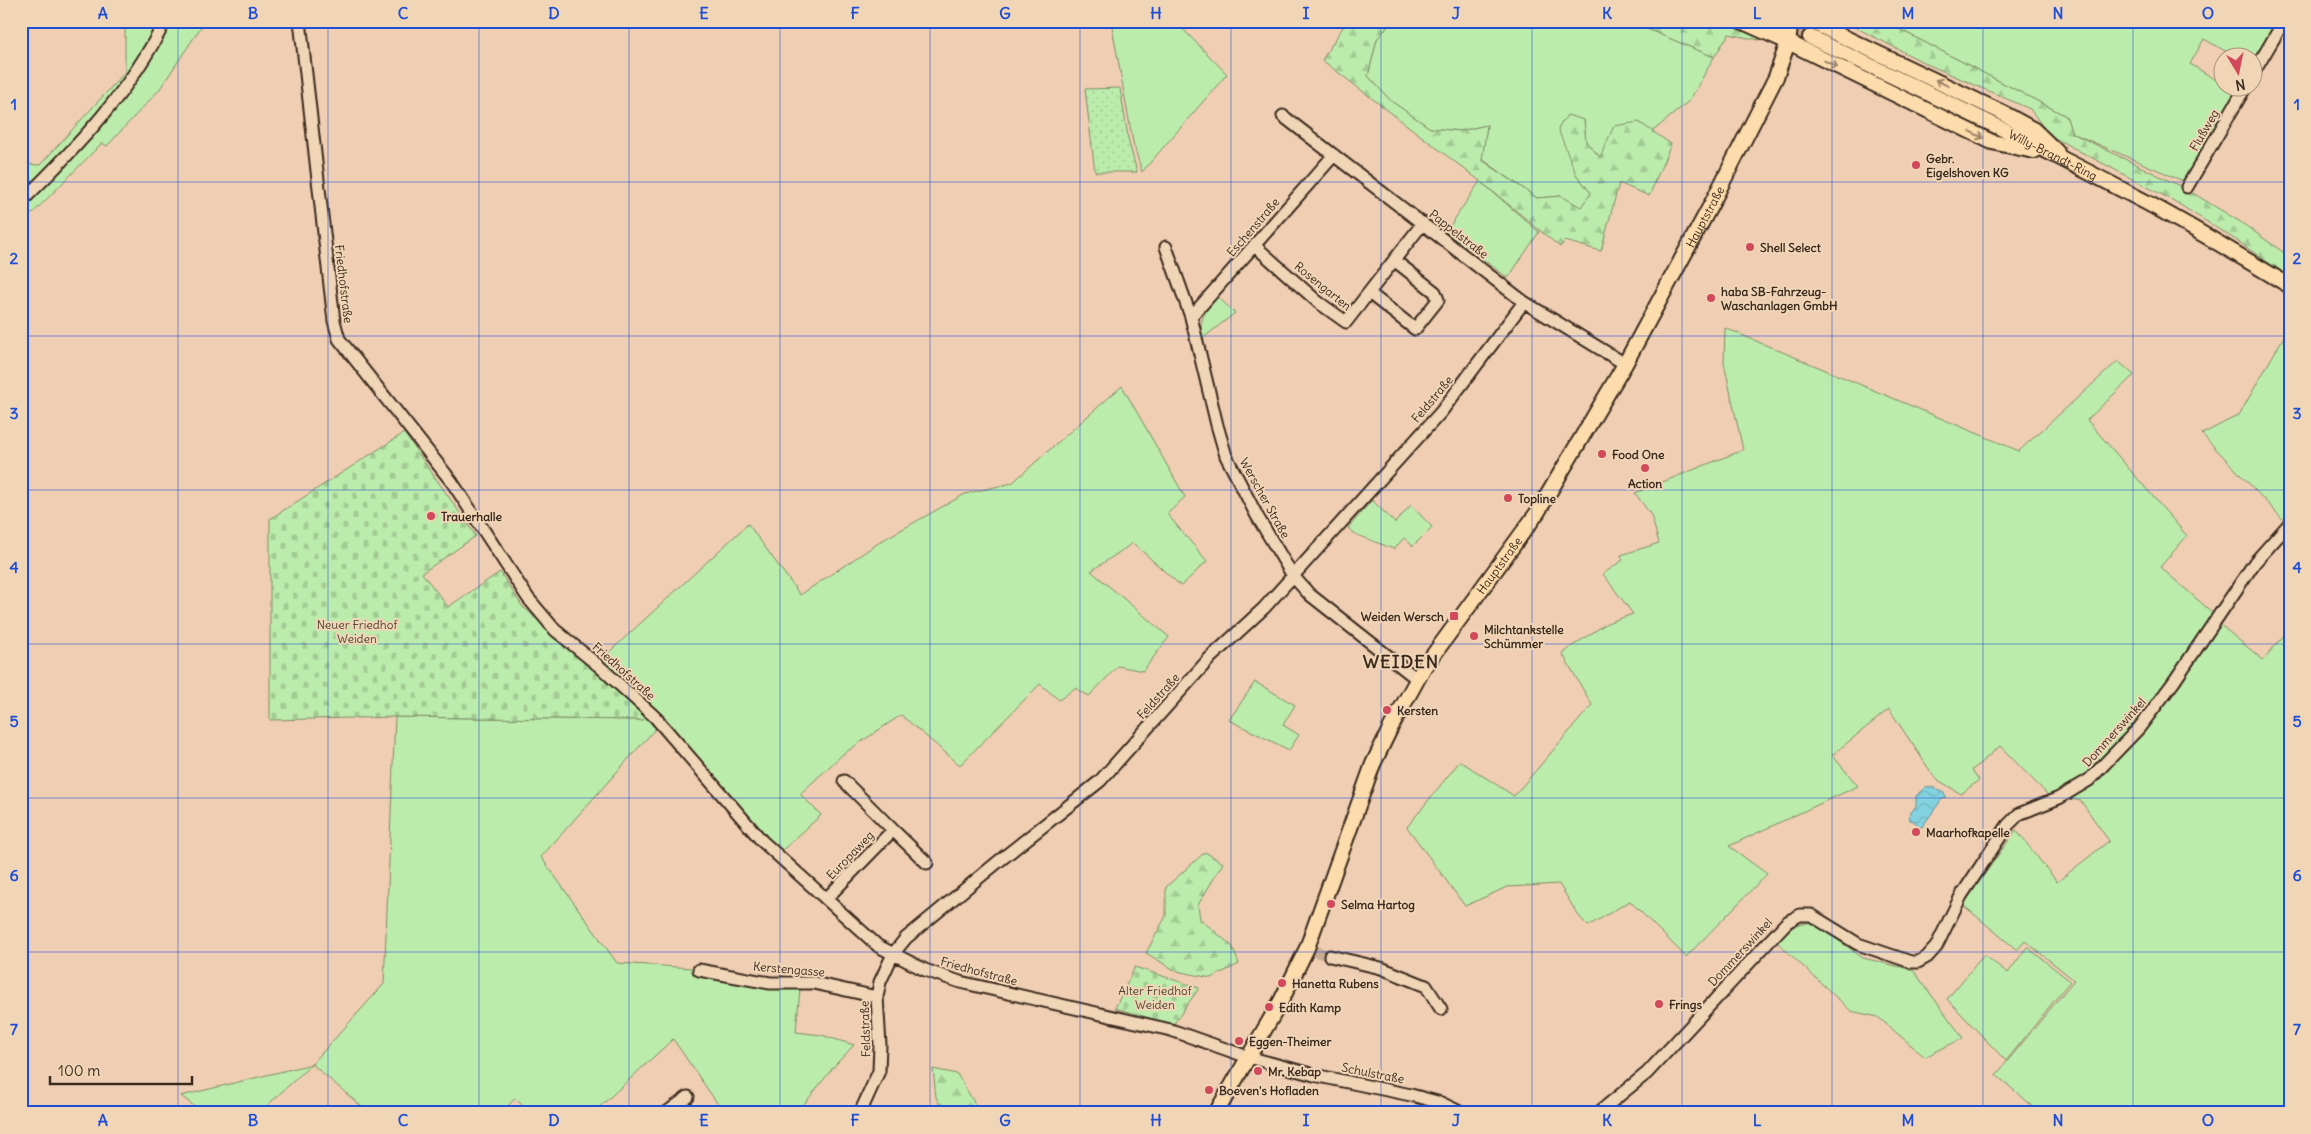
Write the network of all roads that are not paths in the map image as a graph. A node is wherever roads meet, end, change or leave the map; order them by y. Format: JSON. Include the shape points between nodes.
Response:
{"nodes":[{"id":1,"x":165,"y":21,"type":"edge"},
{"id":2,"x":300,"y":21,"type":"edge"},
{"id":3,"x":1741,"y":21,"type":"edge"},
{"id":4,"x":1791,"y":21,"type":"edge"},
{"id":5,"x":1810,"y":21,"type":"tunnel mouth"},
{"id":6,"x":2284,"y":21,"type":"edge"},
{"id":7,"x":1810,"y":37,"type":"tunnel mouth"},
{"id":8,"x":1788,"y":42,"type":"junction"},
{"id":9,"x":2264,"y":55,"type":"edge"},
{"id":10,"x":2239,"y":98,"type":"edge"},
{"id":11,"x":1283,"y":116,"type":"dead end"},
{"id":12,"x":1334,"y":155,"type":"junction"},
{"id":13,"x":2059,"y":157,"type":"junction"},
{"id":14,"x":2187,"y":187,"type":"dead end"},
{"id":15,"x":21,"y":202,"type":"edge"},
{"id":16,"x":1423,"y":223,"type":"junction"},
{"id":17,"x":1255,"y":246,"type":"junction"},
{"id":18,"x":1166,"y":247,"type":"dead end"},
{"id":19,"x":1394,"y":260,"type":"junction"},
{"id":20,"x":2290,"y":286,"type":"edge"},
{"id":21,"x":1369,"y":293,"type":"junction"},
{"id":22,"x":1524,"y":302,"type":"junction"},
{"id":23,"x":1191,"y":317,"type":"junction"},
{"id":24,"x":1625,"y":364,"type":"junction"},
{"id":25,"x":2290,"y":523,"type":"edge"},
{"id":26,"x":1293,"y":576,"type":"junction"},
{"id":27,"x":1417,"y":679,"type":"junction"},
{"id":28,"x":844,"y":782,"type":"dead end"},
{"id":29,"x":893,"y":830,"type":"junction"},
{"id":30,"x":927,"y":863,"type":"dead end"},
{"id":31,"x":826,"y":899,"type":"junction"},
{"id":32,"x":893,"y":954,"type":"junction"},
{"id":33,"x":1330,"y":956,"type":"tunnel mouth"},
{"id":34,"x":699,"y":970,"type":"dead end"},
{"id":35,"x":877,"y":997,"type":"junction"},
{"id":36,"x":1441,"y":1009,"type":"dead end"},
{"id":37,"x":1248,"y":1057,"type":"junction"},
{"id":38,"x":688,"y":1097,"type":"dead end"},
{"id":39,"x":666,"y":1113,"type":"edge"},
{"id":40,"x":860,"y":1113,"type":"edge"},
{"id":41,"x":1216,"y":1113,"type":"edge"},
{"id":42,"x":1462,"y":1113,"type":"edge"},
{"id":43,"x":1598,"y":1113,"type":"edge"}],
"edges":[{"from":1,"to":15,"type":"street","via":[[154,44],[106,113]]},
{"from":2,"to":31,"type":"street","name":"Friedhofstraße","via":[[334,321],[339,339],[452,482],[528,598],[555,630],[655,718],[762,841]]},
{"from":3,"to":8,"type":"main road"},
{"from":4,"to":8,"type":"main road","name":"Hauptstraße"},
{"from":13,"to":5,"type":"main road","one_way":true,"via":[[2034,130]]},
{"from":6,"to":9,"type":"street"},
{"from":7,"to":13,"type":"main road","name":"Willy-Brandt-Ring"},
{"from":8,"to":13,"type":"main road","one_way":true,"via":[[1992,142]]},
{"from":8,"to":24,"type":"main road","name":"Hauptstraße","via":[[1760,110]]},
{"from":10,"to":14,"type":"street","name":"Flußweg"},
{"from":11,"to":12,"type":"street","name":"Pappelstraße"},
{"from":12,"to":16,"type":"street","name":"Pappelstraße"},
{"from":12,"to":17,"type":"street","name":"Eschenstraße"},
{"from":13,"to":20,"type":"main road","name":"Willy-Brandt-Ring","via":[[2202,233]]},
{"from":16,"to":19,"type":"street","name":"Rosengarten"},
{"from":16,"to":22,"type":"street","name":"Pappelstraße"},
{"from":17,"to":21,"type":"street","name":"Rosengarten","via":[[1318,302],[1346,322]]},
{"from":17,"to":23,"type":"street","name":"Eschenstraße"},
{"from":18,"to":23,"type":"street","name":"Werscher Straße"},
{"from":19,"to":21,"type":"street","name":"Rosengarten"},
{"from":19,"to":21,"type":"street","name":"Rosengarten","via":[[1434,292],[1438,300],[1415,329]]},
{"from":22,"to":24,"type":"street","name":"Pappelstraße"},
{"from":22,"to":26,"type":"street","name":"Feldstraße","via":[[1441,412]]},
{"from":23,"to":26,"type":"street","name":"Werscher Straße","via":[[1226,456]]},
{"from":24,"to":27,"type":"main road","name":"Hauptstraße","via":[[1537,513]]},
{"from":25,"to":43,"type":"street","name":"Dommerswinkel","via":[[2254,562],[2140,728],[2089,780],[2060,798],[2019,814],[2008,825],[1961,896],[1936,947],[1927,957],[1911,962],[1858,944],[1811,915],[1794,916],[1769,939],[1647,1073]]},
{"from":26,"to":27,"type":"street","name":"Werscher Straße","via":[[1323,607]]},
{"from":26,"to":32,"type":"street","name":"Feldstraße","via":[[1210,658],[1100,781],[917,928]]},
{"from":27,"to":37,"type":"main road","name":"Hauptstraße","via":[[1373,764],[1311,950]]},
{"from":28,"to":29,"type":"street","name":"Europaweg"},
{"from":29,"to":30,"type":"street","name":"Europaweg"},
{"from":29,"to":31,"type":"street","name":"Europaweg"},
{"from":31,"to":32,"type":"street","name":"Friedhofstraße","via":[[878,946]]},
{"from":32,"to":35,"type":"street","name":"Feldstraße"},
{"from":32,"to":37,"type":"street","name":"Friedhofstraße","via":[[938,976],[1171,1030]]},
{"from":33,"to":36,"type":"street","via":[[1380,968],[1426,986]]},
{"from":34,"to":35,"type":"street","name":"Kerstengasse","via":[[770,983],[814,983]]},
{"from":35,"to":40,"type":"street","name":"Feldstraße","via":[[879,1071]]},
{"from":37,"to":41,"type":"main road","name":"Hauptstraße"},
{"from":37,"to":42,"type":"street","name":"Schulstraße","via":[[1442,1103]]},
{"from":38,"to":39,"type":"street"}]}
